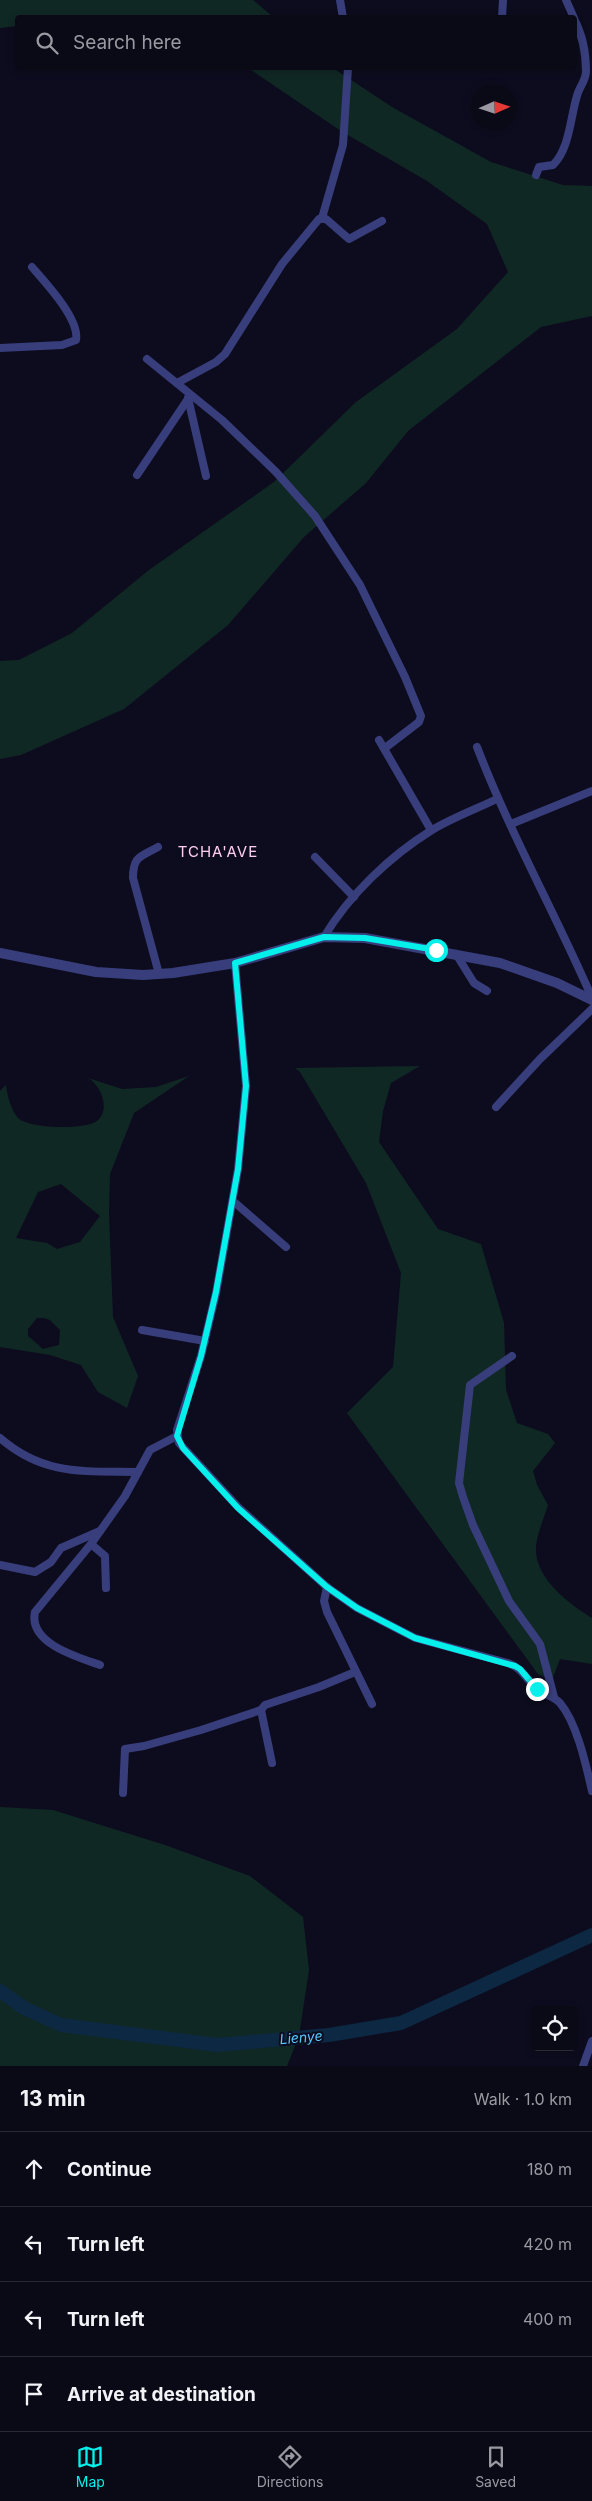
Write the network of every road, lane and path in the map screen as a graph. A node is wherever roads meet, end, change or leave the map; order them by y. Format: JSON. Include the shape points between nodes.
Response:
{"nodes":[{"id":1,"x":340,"y":0,"type":"edge"},
{"id":2,"x":503,"y":0,"type":"edge"},
{"id":3,"x":566,"y":0,"type":"edge"},
{"id":4,"x":342,"y":15,"type":"edge"},
{"id":5,"x":502,"y":15,"type":"edge"},
{"id":6,"x":573,"y":15,"type":"edge"},
{"id":7,"x":577,"y":25,"type":"edge"},
{"id":8,"x":348,"y":70,"type":"edge"},
{"id":9,"x":536,"y":175,"type":"dead end"},
{"id":10,"x":322,"y":218,"type":"junction"},
{"id":11,"x":382,"y":221,"type":"dead end"},
{"id":12,"x":32,"y":267,"type":"dead end"},
{"id":13,"x":0,"y":348,"type":"edge"},
{"id":14,"x":147,"y":359,"type":"dead end"},
{"id":15,"x":178,"y":382,"type":"junction"},
{"id":16,"x":187,"y":395,"type":"junction"},
{"id":17,"x":137,"y":475,"type":"dead end"},
{"id":18,"x":206,"y":476,"type":"dead end"},
{"id":19,"x":379,"y":740,"type":"dead end"},
{"id":20,"x":477,"y":747,"type":"dead end"},
{"id":21,"x":385,"y":748,"type":"junction"},
{"id":22,"x":592,"y":791,"type":"edge"},
{"id":23,"x":497,"y":799,"type":"junction"},
{"id":24,"x":511,"y":824,"type":"junction"},
{"id":25,"x":432,"y":830,"type":"junction"},
{"id":26,"x":158,"y":847,"type":"dead end"},
{"id":27,"x":315,"y":857,"type":"dead end"},
{"id":28,"x":354,"y":897,"type":"junction"},
{"id":29,"x":324,"y":937,"type":"junction"},
{"id":30,"x":0,"y":953,"type":"edge"},
{"id":31,"x":456,"y":954,"type":"junction"},
{"id":32,"x":235,"y":963,"type":"junction"},
{"id":33,"x":159,"y":974,"type":"junction"},
{"id":34,"x":487,"y":991,"type":"dead end"},
{"id":35,"x":592,"y":999,"type":"edge"},
{"id":36,"x":592,"y":1009,"type":"edge"},
{"id":37,"x":496,"y":1107,"type":"dead end"},
{"id":38,"x":234,"y":1201,"type":"junction"},
{"id":39,"x":286,"y":1247,"type":"dead end"},
{"id":40,"x":142,"y":1330,"type":"dead end"},
{"id":41,"x":205,"y":1341,"type":"junction"},
{"id":42,"x":512,"y":1356,"type":"dead end"},
{"id":43,"x":177,"y":1436,"type":"junction"},
{"id":44,"x":0,"y":1438,"type":"edge"},
{"id":45,"x":138,"y":1472,"type":"junction"},
{"id":46,"x":100,"y":1531,"type":"junction"},
{"id":47,"x":91,"y":1544,"type":"junction"},
{"id":48,"x":0,"y":1565,"type":"edge"},
{"id":49,"x":327,"y":1587,"type":"junction"},
{"id":50,"x":106,"y":1588,"type":"dead end"},
{"id":51,"x":100,"y":1665,"type":"dead end"},
{"id":52,"x":355,"y":1672,"type":"junction"},
{"id":53,"x":554,"y":1697,"type":"junction"},
{"id":54,"x":372,"y":1704,"type":"dead end"},
{"id":55,"x":261,"y":1710,"type":"junction"},
{"id":56,"x":272,"y":1763,"type":"dead end"},
{"id":57,"x":592,"y":1791,"type":"edge"},
{"id":58,"x":123,"y":1793,"type":"dead end"},
{"id":59,"x":592,"y":2041,"type":"edge"},
{"id":60,"x":591,"y":2049,"type":"edge"},
{"id":61,"x":583,"y":2066,"type":"edge"}],
"edges":[{"from":1,"to":4,"type":"street"},
{"from":2,"to":5,"type":"street"},
{"from":3,"to":6,"type":"street"},
{"from":7,"to":9,"type":"street","via":[[582,36],[584,82],[577,94],[562,152],[553,165],[540,167]]},
{"from":8,"to":10,"type":"street","via":[[343,145]]},
{"from":10,"to":11,"type":"street","via":[[349,238]]},
{"from":10,"to":15,"type":"street","via":[[282,264],[225,354]]},
{"from":12,"to":13,"type":"street","via":[[68,313],[76,340],[62,345]]},
{"from":14,"to":15,"type":"street"},
{"from":15,"to":16,"type":"street"},
{"from":16,"to":17,"type":"street"},
{"from":16,"to":18,"type":"street"},
{"from":16,"to":21,"type":"street","via":[[222,420],[300,497],[334,542],[360,586],[421,716],[419,722]]},
{"from":19,"to":21,"type":"street"},
{"from":20,"to":23,"type":"street"},
{"from":21,"to":25,"type":"street"},
{"from":22,"to":24,"type":"street"},
{"from":23,"to":24,"type":"street"},
{"from":23,"to":25,"type":"street"},
{"from":24,"to":35,"type":"street"},
{"from":25,"to":28,"type":"street","via":[[375,875]]},
{"from":26,"to":33,"type":"street","via":[[137,858],[133,865],[133,878]]},
{"from":27,"to":28,"type":"street"},
{"from":28,"to":29,"type":"street"},
{"from":29,"to":31,"type":"street","via":[[365,938]]},
{"from":29,"to":32,"type":"street"},
{"from":30,"to":33,"type":"street","via":[[110,974]]},
{"from":31,"to":34,"type":"street","via":[[474,983]]},
{"from":31,"to":35,"type":"street","via":[[500,963]]},
{"from":32,"to":33,"type":"street"},
{"from":32,"to":38,"type":"street","via":[[246,1086]]},
{"from":36,"to":37,"type":"street"},
{"from":38,"to":39,"type":"street"},
{"from":38,"to":41,"type":"street"},
{"from":40,"to":41,"type":"street"},
{"from":41,"to":43,"type":"street"},
{"from":42,"to":53,"type":"street","via":[[470,1385],[459,1483],[473,1525],[509,1601],[540,1644]]},
{"from":43,"to":45,"type":"street","via":[[150,1450]]},
{"from":43,"to":49,"type":"street","via":[[183,1448],[220,1491]]},
{"from":44,"to":45,"type":"street","via":[[21,1455],[48,1467]]},
{"from":45,"to":46,"type":"street","via":[[126,1496]]},
{"from":46,"to":47,"type":"street"},
{"from":46,"to":48,"type":"street","via":[[61,1548],[51,1562],[35,1572]]},
{"from":47,"to":50,"type":"street","via":[[105,1556]]},
{"from":47,"to":51,"type":"street","via":[[35,1612],[34,1619],[37,1632],[42,1636],[69,1653]]},
{"from":49,"to":52,"type":"street","via":[[324,1601]]},
{"from":49,"to":53,"type":"street","via":[[372,1617],[415,1638],[515,1666],[537,1689]]},
{"from":52,"to":54,"type":"street"},
{"from":52,"to":55,"type":"street","via":[[265,1705]]},
{"from":53,"to":57,"type":"street","via":[[572,1725]]},
{"from":55,"to":56,"type":"street"},
{"from":55,"to":58,"type":"street","via":[[184,1735],[125,1749]]},
{"from":59,"to":60,"type":"street"},
{"from":60,"to":61,"type":"street"}]}
